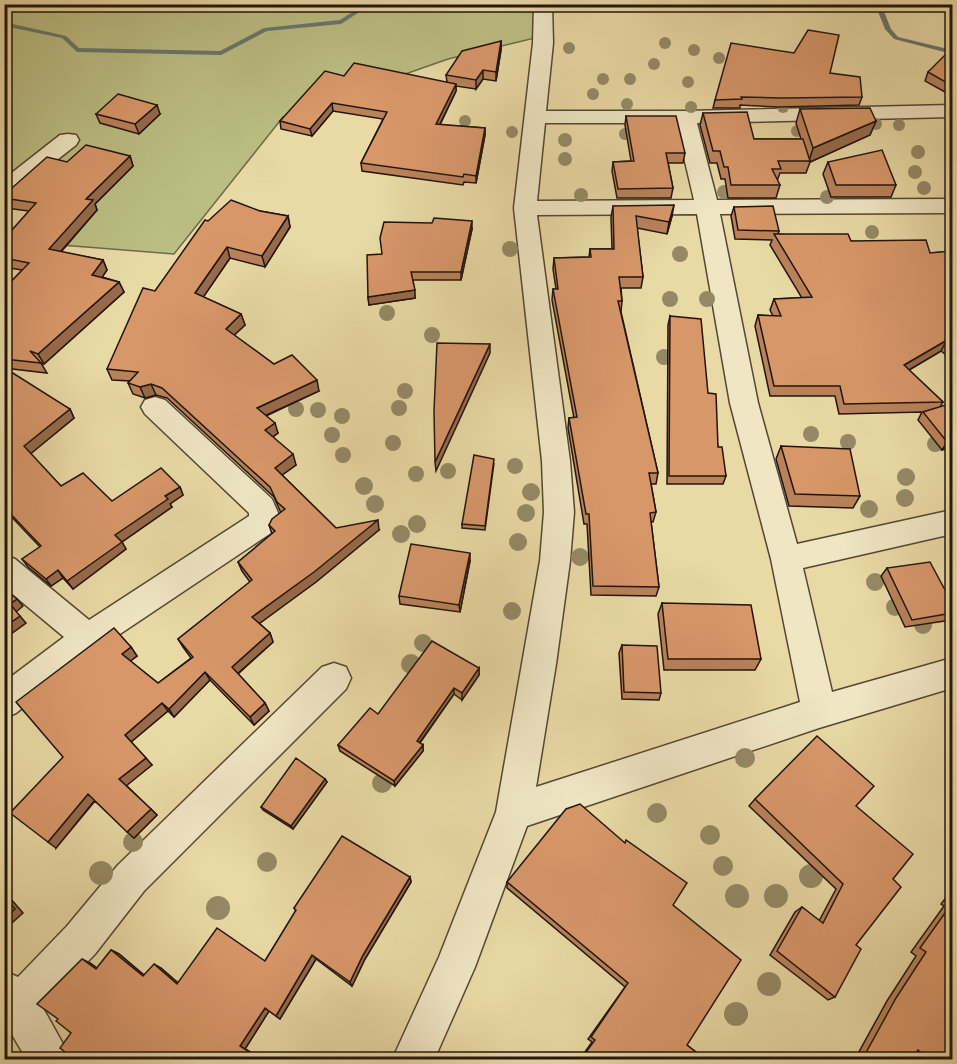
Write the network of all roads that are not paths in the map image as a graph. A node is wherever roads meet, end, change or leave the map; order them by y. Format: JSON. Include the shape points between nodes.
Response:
{"nodes":[{"id":1,"x":543,"y":4,"type":"edge"},
{"id":2,"x":952,"y":111,"type":"edge"},
{"id":3,"x":534,"y":117,"type":"junction"},
{"id":4,"x":685,"y":117,"type":"junction"},
{"id":5,"x":68,"y":140,"type":"dead end"},
{"id":6,"x":4,"y":190,"type":"edge"},
{"id":7,"x":952,"y":206,"type":"edge"},
{"id":8,"x":706,"y":207,"type":"junction"},
{"id":9,"x":525,"y":208,"type":"junction"},
{"id":10,"x":155,"y":407,"type":"dead end"},
{"id":11,"x":952,"y":522,"type":"edge"},
{"id":12,"x":786,"y":560,"type":"junction"},
{"id":13,"x":4,"y":568,"type":"edge"},
{"id":14,"x":88,"y":638,"type":"junction"},
{"id":15,"x":952,"y":673,"type":"edge"},
{"id":16,"x":334,"y":678,"type":"dead end"},
{"id":17,"x":4,"y":702,"type":"edge"},
{"id":18,"x":819,"y":712,"type":"junction"},
{"id":19,"x":514,"y":812,"type":"junction"},
{"id":20,"x":11,"y":998,"type":"edge"},
{"id":21,"x":51,"y":1059,"type":"edge"},
{"id":22,"x":413,"y":1059,"type":"edge"}],
"edges":[{"from":1,"to":3,"type":"street","via":[[543,43]]},
{"from":2,"to":4,"type":"street"},
{"from":3,"to":4,"type":"street"},
{"from":3,"to":9,"type":"street"},
{"from":4,"to":8,"type":"street"},
{"from":5,"to":6,"type":"street"},
{"from":7,"to":8,"type":"street"},
{"from":8,"to":9,"type":"street"},
{"from":8,"to":12,"type":"street","via":[[744,403]]},
{"from":9,"to":19,"type":"street","via":[[559,512],[540,664]]},
{"from":10,"to":14,"type":"street","via":[[262,507],[264,516],[260,524]]},
{"from":11,"to":12,"type":"street"},
{"from":12,"to":18,"type":"street"},
{"from":13,"to":14,"type":"street"},
{"from":14,"to":17,"type":"street"},
{"from":15,"to":18,"type":"street"},
{"from":16,"to":20,"type":"street","via":[[130,878],[81,940]]},
{"from":18,"to":19,"type":"street"},
{"from":19,"to":22,"type":"street","via":[[455,967]]},
{"from":20,"to":21,"type":"street"}]}
